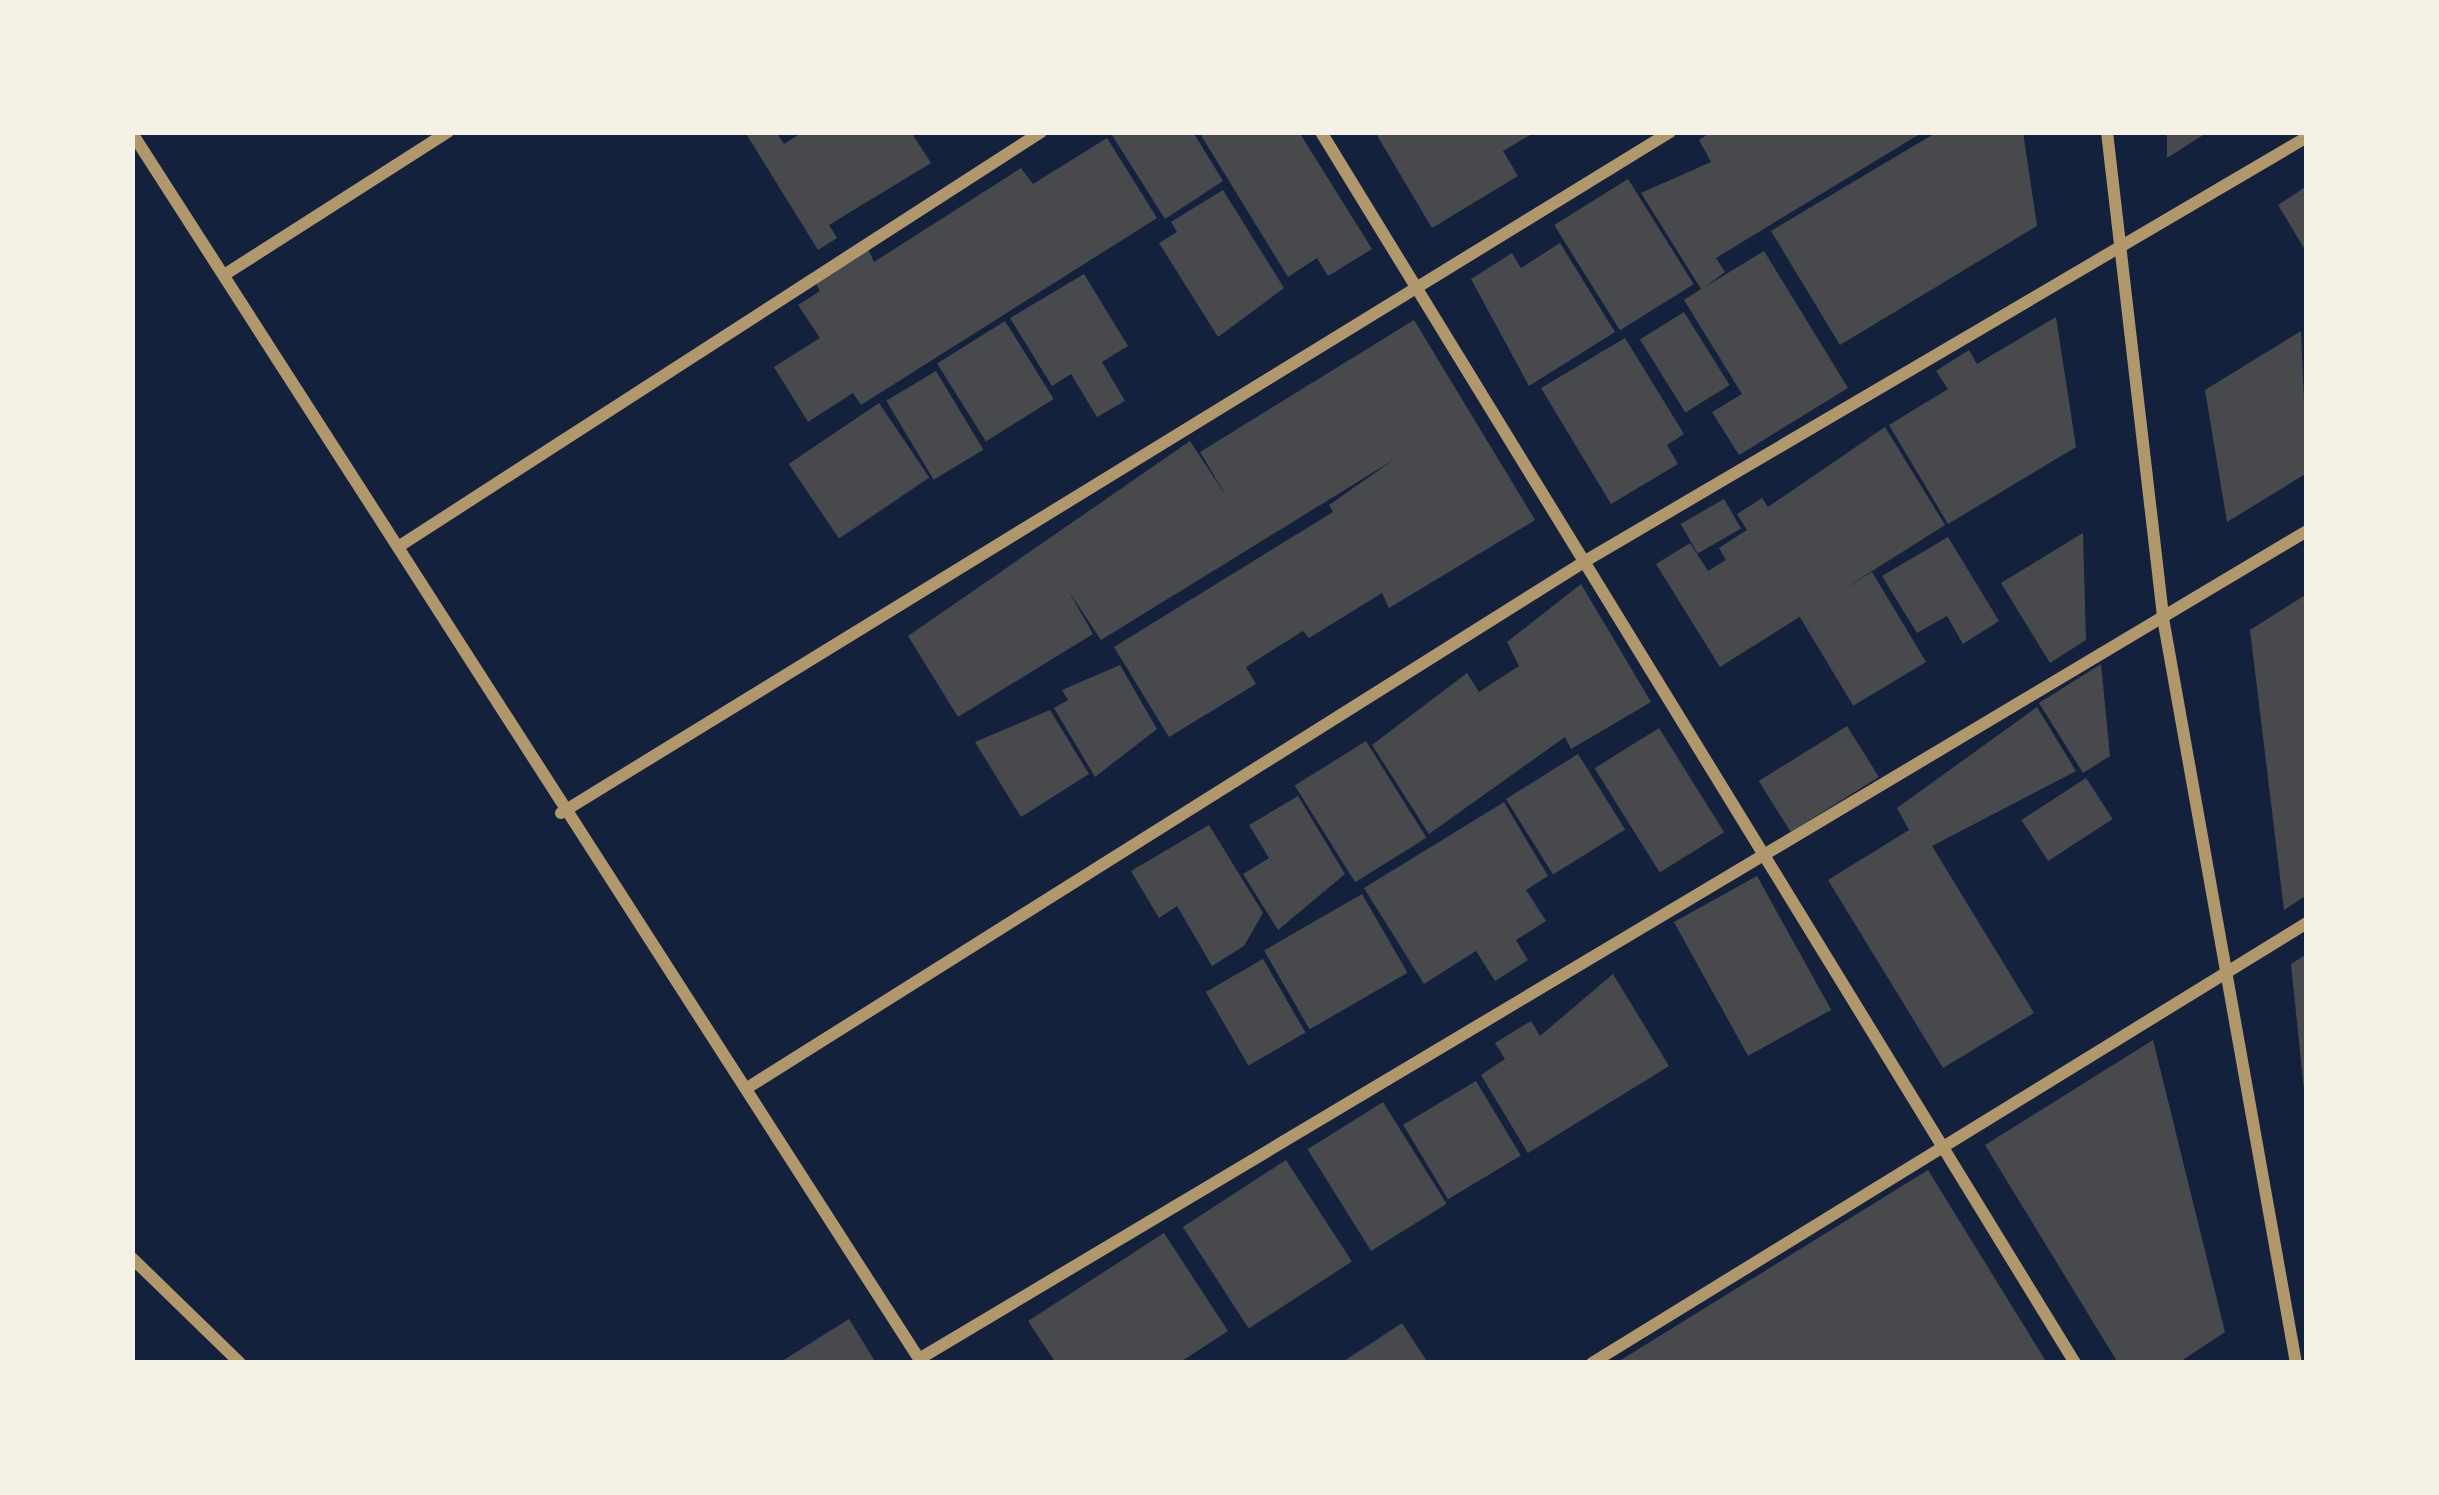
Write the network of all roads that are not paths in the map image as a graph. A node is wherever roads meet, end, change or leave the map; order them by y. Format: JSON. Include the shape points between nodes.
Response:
{"nodes":[{"id":1,"x":448,"y":132,"type":"edge"},
{"id":2,"x":1041,"y":132,"type":"edge"},
{"id":3,"x":1321,"y":132,"type":"edge"},
{"id":4,"x":1670,"y":132,"type":"edge"},
{"id":5,"x":2107,"y":132,"type":"edge"},
{"id":6,"x":132,"y":133,"type":"edge"},
{"id":7,"x":2307,"y":137,"type":"edge"},
{"id":8,"x":2115,"y":250,"type":"junction"},
{"id":9,"x":224,"y":275,"type":"junction"},
{"id":10,"x":1413,"y":284,"type":"junction"},
{"id":11,"x":2307,"y":532,"type":"edge"},
{"id":12,"x":398,"y":547,"type":"junction"},
{"id":13,"x":1587,"y":560,"type":"junction"},
{"id":14,"x":2163,"y":618,"type":"junction"},
{"id":15,"x":561,"y":813,"type":"junction"},
{"id":16,"x":1768,"y":858,"type":"junction"},
{"id":17,"x":2307,"y":923,"type":"edge"},
{"id":18,"x":2224,"y":974,"type":"junction"},
{"id":19,"x":747,"y":1088,"type":"junction"},
{"id":20,"x":1946,"y":1145,"type":"junction"},
{"id":21,"x":132,"y":1258,"type":"edge"},
{"id":22,"x":920,"y":1361,"type":"edge"},
{"id":23,"x":240,"y":1363,"type":"edge"},
{"id":24,"x":1592,"y":1363,"type":"edge"},
{"id":25,"x":2074,"y":1363,"type":"edge"},
{"id":26,"x":2296,"y":1363,"type":"edge"}],
"edges":[{"from":1,"to":9,"type":"street"},
{"from":2,"to":12,"type":"street"},
{"from":3,"to":10,"type":"street"},
{"from":4,"to":10,"type":"street"},
{"from":5,"to":8,"type":"street"},
{"from":6,"to":9,"type":"street"},
{"from":7,"to":8,"type":"street"},
{"from":8,"to":13,"type":"street"},
{"from":8,"to":14,"type":"street"},
{"from":9,"to":12,"type":"street"},
{"from":10,"to":13,"type":"street"},
{"from":10,"to":15,"type":"street"},
{"from":11,"to":14,"type":"street"},
{"from":12,"to":15,"type":"street"},
{"from":13,"to":16,"type":"street"},
{"from":13,"to":19,"type":"street"},
{"from":14,"to":16,"type":"street"},
{"from":14,"to":18,"type":"street"},
{"from":15,"to":19,"type":"street"},
{"from":16,"to":20,"type":"street"},
{"from":16,"to":22,"type":"street"},
{"from":17,"to":18,"type":"street"},
{"from":18,"to":20,"type":"street"},
{"from":18,"to":26,"type":"street"},
{"from":19,"to":22,"type":"street"},
{"from":20,"to":24,"type":"street"},
{"from":20,"to":25,"type":"street"},
{"from":21,"to":23,"type":"street"}]}
